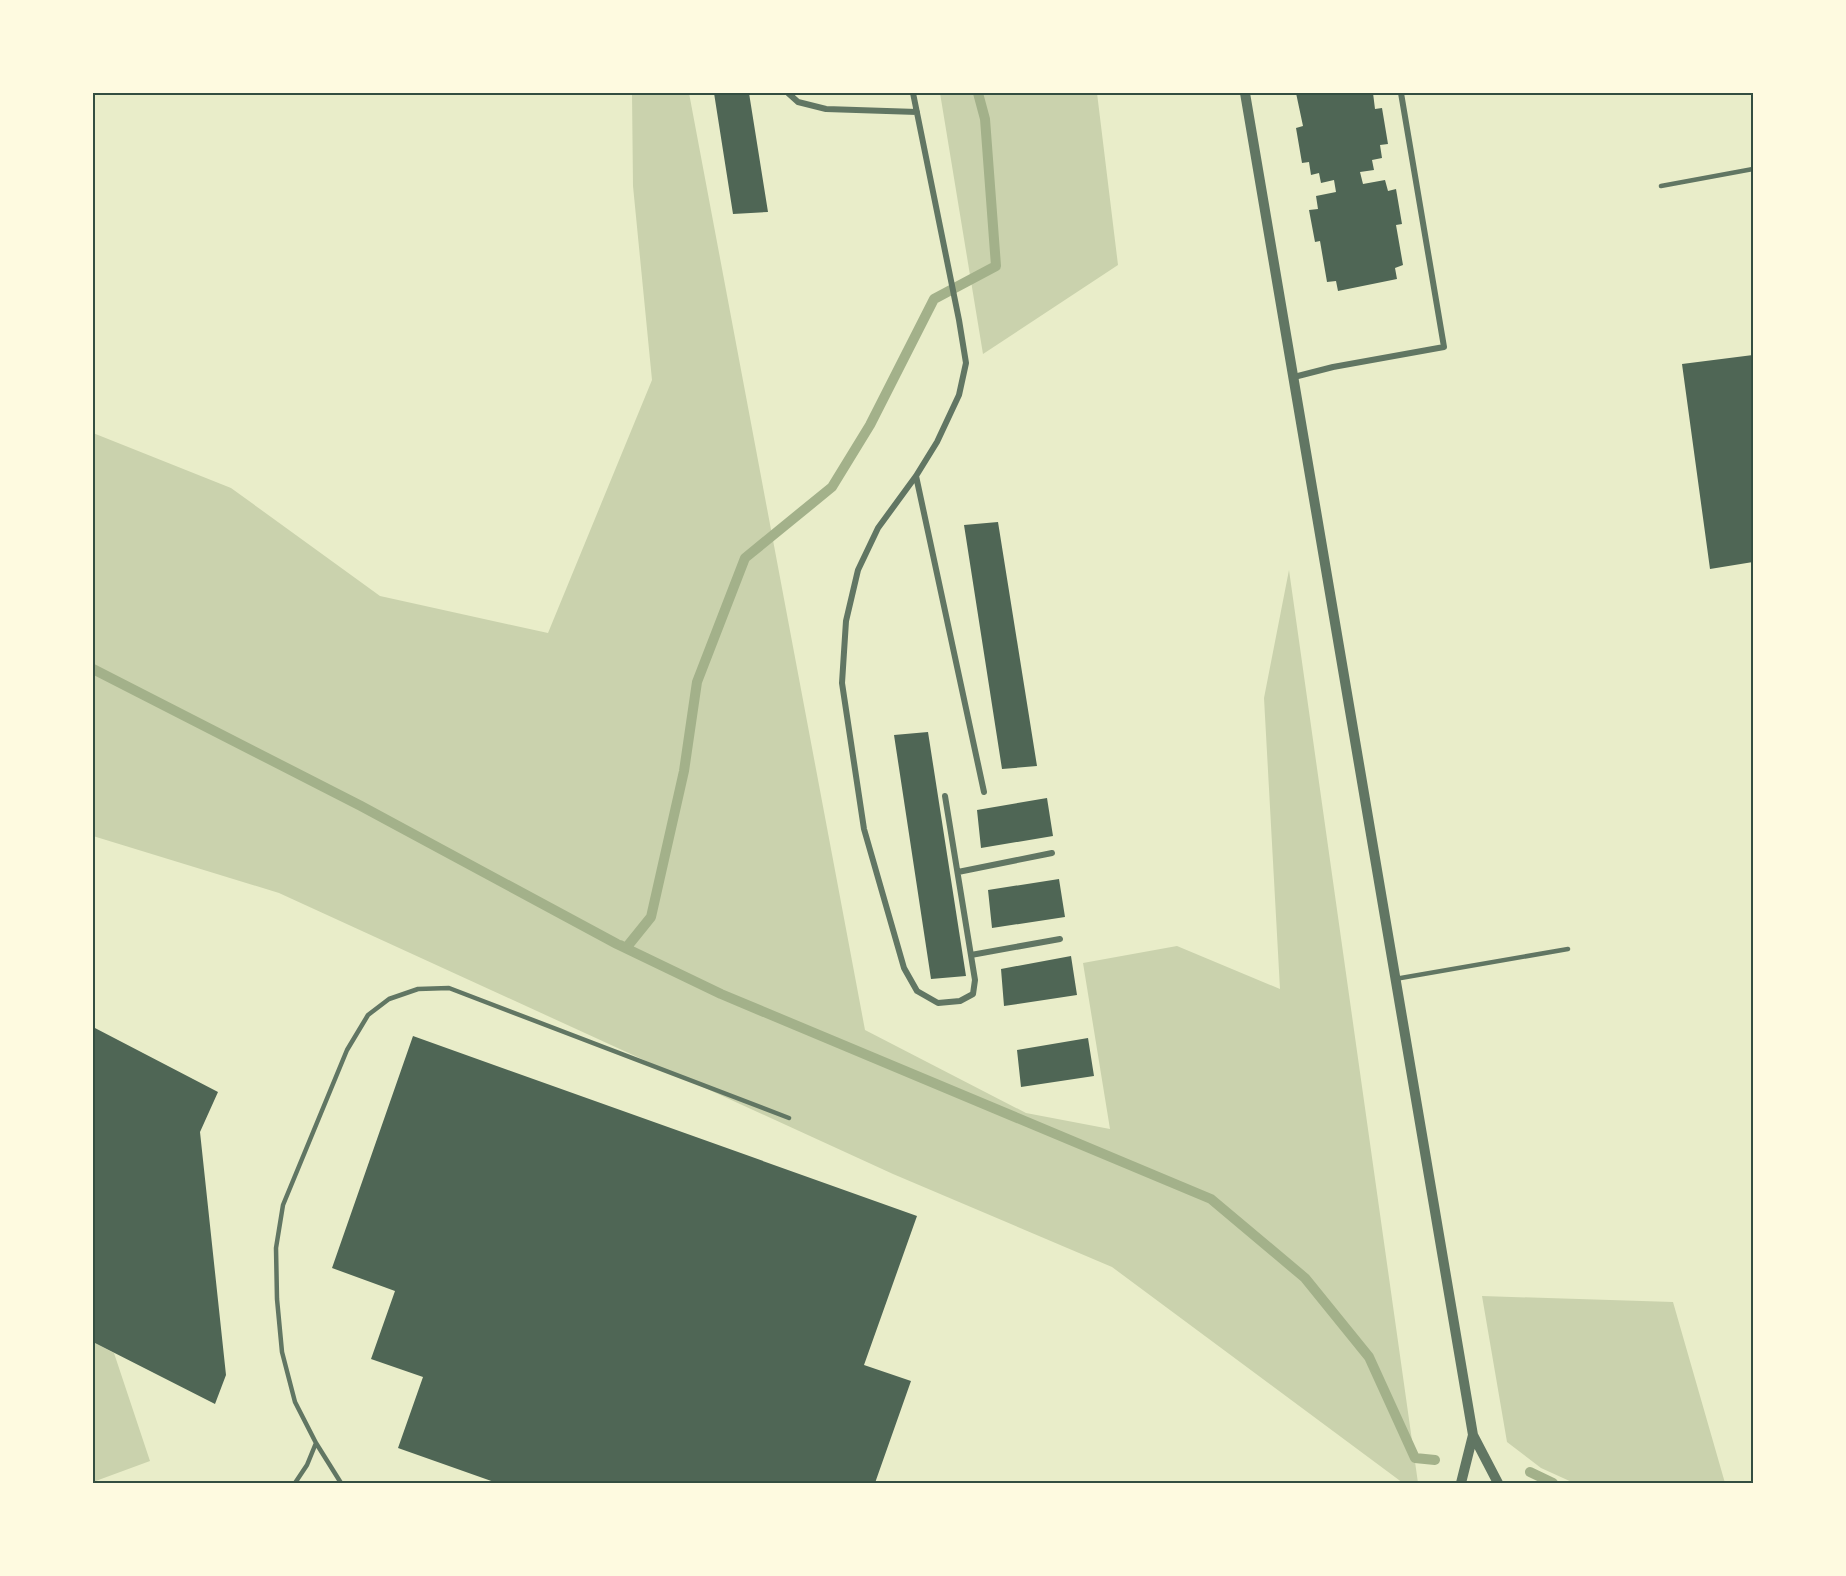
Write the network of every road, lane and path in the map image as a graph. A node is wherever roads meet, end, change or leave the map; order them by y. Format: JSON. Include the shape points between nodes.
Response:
{"nodes":[{"id":1,"x":788,"y":93,"type":"edge"},
{"id":2,"x":913,"y":93,"type":"edge"},
{"id":3,"x":1245,"y":93,"type":"edge"},
{"id":4,"x":1401,"y":93,"type":"edge"},
{"id":5,"x":916,"y":112,"type":"junction"},
{"id":6,"x":1753,"y":169,"type":"edge"},
{"id":7,"x":1661,"y":186,"type":"dead end"},
{"id":8,"x":1293,"y":377,"type":"junction"},
{"id":9,"x":916,"y":476,"type":"junction"},
{"id":10,"x":984,"y":792,"type":"dead end"},
{"id":11,"x":945,"y":796,"type":"dead end"},
{"id":12,"x":1052,"y":854,"type":"dead end"},
{"id":13,"x":958,"y":872,"type":"junction"},
{"id":14,"x":1060,"y":939,"type":"dead end"},
{"id":15,"x":1568,"y":949,"type":"dead end"},
{"id":16,"x":971,"y":956,"type":"junction"},
{"id":17,"x":1395,"y":979,"type":"junction"},
{"id":18,"x":789,"y":1118,"type":"dead end"},
{"id":19,"x":1473,"y":1435,"type":"junction"},
{"id":20,"x":316,"y":1443,"type":"junction"},
{"id":21,"x":295,"y":1483,"type":"edge"},
{"id":22,"x":341,"y":1483,"type":"edge"},
{"id":23,"x":1461,"y":1483,"type":"edge"},
{"id":24,"x":1498,"y":1483,"type":"edge"}],
"edges":[{"from":1,"to":5,"type":"street","via":[[798,102],[826,109]]},
{"from":2,"to":5,"type":"street"},
{"from":3,"to":8,"type":"street"},
{"from":4,"to":8,"type":"street","via":[[1444,346]]},
{"from":5,"to":9,"type":"street","via":[[966,363],[959,395]]},
{"from":6,"to":7,"type":"lane"},
{"from":8,"to":17,"type":"street"},
{"from":9,"to":10,"type":"street"},
{"from":9,"to":16,"type":"street","via":[[878,528],[858,570],[846,621],[842,683],[864,829],[904,968],[917,992],[938,1003],[960,1001],[973,994]]},
{"from":11,"to":13,"type":"street"},
{"from":12,"to":13,"type":"street"},
{"from":13,"to":16,"type":"street"},
{"from":14,"to":16,"type":"street"},
{"from":15,"to":17,"type":"lane"},
{"from":17,"to":19,"type":"street"},
{"from":18,"to":20,"type":"lane","via":[[449,988],[418,988],[389,999],[368,1015],[347,1050],[283,1205],[276,1248],[282,1352],[295,1402]]},
{"from":19,"to":23,"type":"street"},
{"from":19,"to":24,"type":"street"},
{"from":20,"to":21,"type":"lane"},
{"from":20,"to":22,"type":"lane"}]}
